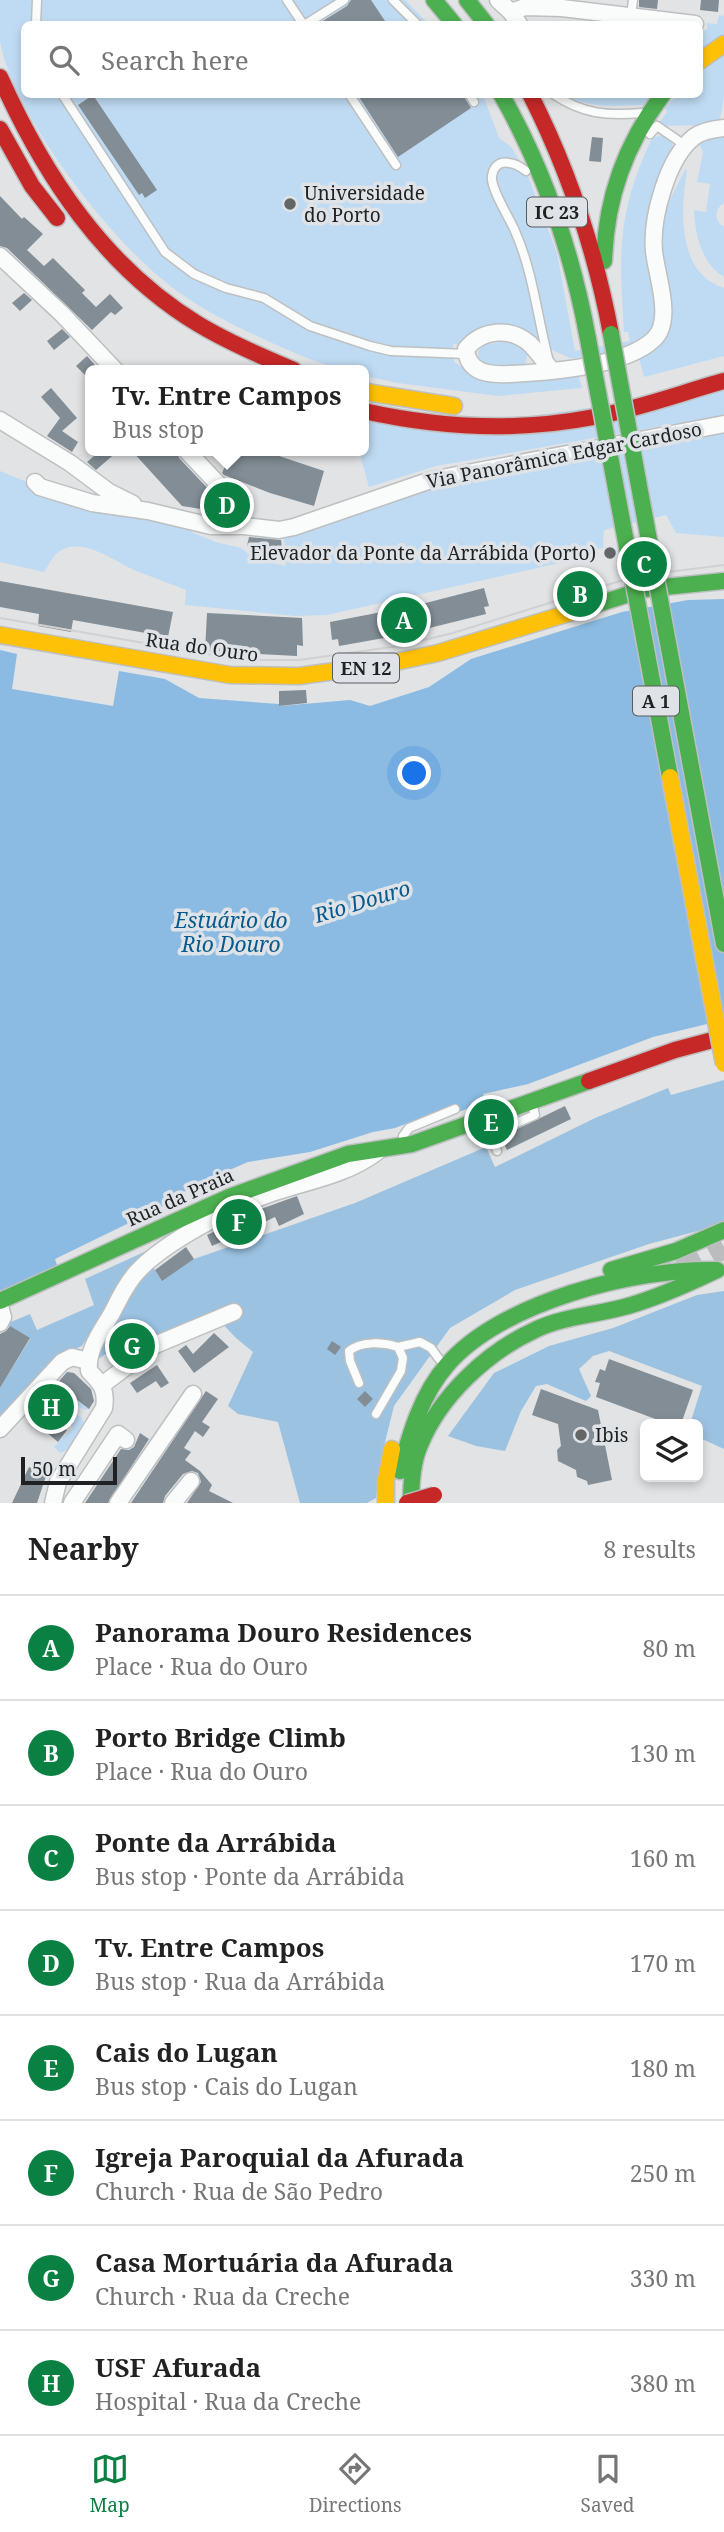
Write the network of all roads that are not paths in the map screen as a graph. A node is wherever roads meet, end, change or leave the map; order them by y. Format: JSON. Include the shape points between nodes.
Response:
{"nodes":[{"id":1,"x":37,"y":0,"type":"edge"},
{"id":2,"x":287,"y":0,"type":"edge"},
{"id":3,"x":344,"y":0,"type":"edge"},
{"id":4,"x":393,"y":0,"type":"edge"},
{"id":5,"x":434,"y":0,"type":"edge"},
{"id":6,"x":467,"y":0,"type":"edge"},
{"id":7,"x":498,"y":0,"type":"edge"},
{"id":8,"x":633,"y":0,"type":"edge"},
{"id":9,"x":515,"y":18,"type":"edge"},
{"id":10,"x":36,"y":21,"type":"edge"},
{"id":11,"x":303,"y":21,"type":"edge"},
{"id":12,"x":310,"y":21,"type":"edge"},
{"id":13,"x":414,"y":21,"type":"edge"},
{"id":14,"x":452,"y":21,"type":"edge"},
{"id":15,"x":483,"y":21,"type":"edge"},
{"id":16,"x":631,"y":21,"type":"edge"},
{"id":17,"x":724,"y":44,"type":"edge"},
{"id":18,"x":703,"y":58,"type":"edge"},
{"id":19,"x":0,"y":77,"type":"edge"},
{"id":20,"x":65,"y":98,"type":"edge"},
{"id":21,"x":352,"y":98,"type":"edge"},
{"id":22,"x":503,"y":98,"type":"edge"},
{"id":23,"x":532,"y":98,"type":"edge"},
{"id":24,"x":560,"y":98,"type":"edge"},
{"id":25,"x":660,"y":98,"type":"edge"},
{"id":26,"x":648,"y":113,"type":"junction"},
{"id":27,"x":724,"y":128,"type":"edge"},
{"id":28,"x":0,"y":129,"type":"edge"},
{"id":29,"x":648,"y":137,"type":"dead end"},
{"id":30,"x":686,"y":146,"type":"junction"},
{"id":31,"x":396,"y":165,"type":"dead end"},
{"id":32,"x":526,"y":171,"type":"dead end"},
{"id":33,"x":69,"y":234,"type":"dead end"},
{"id":34,"x":0,"y":256,"type":"edge"},
{"id":35,"x":605,"y":303,"type":"junction"},
{"id":36,"x":611,"y":334,"type":"joint"},
{"id":37,"x":589,"y":339,"type":"joint"},
{"id":38,"x":467,"y":354,"type":"junction"},
{"id":39,"x":110,"y":365,"type":"edge"},
{"id":40,"x":282,"y":365,"type":"edge"},
{"id":41,"x":724,"y":365,"type":"edge"},
{"id":42,"x":552,"y":371,"type":"junction"},
{"id":43,"x":668,"y":381,"type":"dead end"},
{"id":44,"x":724,"y":381,"type":"edge"},
{"id":45,"x":641,"y":387,"type":"dead end"},
{"id":46,"x":369,"y":393,"type":"edge"},
{"id":47,"x":586,"y":398,"type":"dead end"},
{"id":48,"x":470,"y":407,"type":"dead end"},
{"id":49,"x":369,"y":412,"type":"edge"},
{"id":50,"x":0,"y":420,"type":"edge"},
{"id":51,"x":724,"y":424,"type":"edge"},
{"id":52,"x":195,"y":456,"type":"edge"},
{"id":53,"x":35,"y":482,"type":"dead end"},
{"id":54,"x":148,"y":511,"type":"junction"},
{"id":55,"x":244,"y":526,"type":"junction"},
{"id":56,"x":724,"y":581,"type":"edge"},
{"id":57,"x":0,"y":635,"type":"edge"},
{"id":58,"x":724,"y":944,"type":"edge"},
{"id":59,"x":724,"y":1037,"type":"edge"},
{"id":60,"x":724,"y":1064,"type":"edge"},
{"id":61,"x":531,"y":1100,"type":"junction"},
{"id":62,"x":455,"y":1109,"type":"dead end"},
{"id":63,"x":404,"y":1145,"type":"junction"},
{"id":64,"x":382,"y":1149,"type":"junction"},
{"id":65,"x":497,"y":1151,"type":"dead end"},
{"id":66,"x":724,"y":1230,"type":"edge"},
{"id":67,"x":721,"y":1270,"type":"edge"},
{"id":68,"x":636,"y":1284,"type":"junction"},
{"id":69,"x":687,"y":1285,"type":"junction"},
{"id":70,"x":0,"y":1304,"type":"edge"},
{"id":71,"x":234,"y":1312,"type":"dead end"},
{"id":72,"x":0,"y":1323,"type":"edge"},
{"id":73,"x":398,"y":1347,"type":"junction"},
{"id":74,"x":439,"y":1359,"type":"junction"},
{"id":75,"x":88,"y":1361,"type":"junction"},
{"id":76,"x":359,"y":1383,"type":"dead end"},
{"id":77,"x":102,"y":1385,"type":"junction"},
{"id":78,"x":192,"y":1394,"type":"dead end"},
{"id":79,"x":376,"y":1414,"type":"dead end"},
{"id":80,"x":0,"y":1429,"type":"edge"},
{"id":81,"x":126,"y":1440,"type":"dead end"},
{"id":82,"x":191,"y":1481,"type":"dead end"},
{"id":83,"x":437,"y":1498,"type":"edge"},
{"id":84,"x":52,"y":1503,"type":"edge"},
{"id":85,"x":72,"y":1503,"type":"edge"},
{"id":86,"x":118,"y":1503,"type":"edge"},
{"id":87,"x":173,"y":1503,"type":"edge"},
{"id":88,"x":386,"y":1503,"type":"edge"},
{"id":89,"x":399,"y":1503,"type":"edge"},
{"id":90,"x":409,"y":1503,"type":"edge"}],
"edges":[{"from":1,"to":10,"type":"lane"},
{"from":2,"to":11,"type":"lane"},
{"from":3,"to":12,"type":"lane"},
{"from":4,"to":13,"type":"lane"},
{"from":5,"to":14,"type":"main road"},
{"from":6,"to":15,"type":"main road"},
{"from":7,"to":9,"type":"street"},
{"from":8,"to":16,"type":"lane"},
{"from":9,"to":16,"type":"street","via":[[525,7],[562,8]]},
{"from":17,"to":18,"type":"main road"},
{"from":19,"to":40,"type":"main road","via":[[47,174],[97,240],[185,315]]},
{"from":20,"to":38,"type":"lane","via":[[165,252],[194,274],[264,298],[310,326],[370,346]]},
{"from":21,"to":31,"type":"lane"},
{"from":22,"to":37,"type":"main road","number":"IC 23","via":[[536,160],[561,222]]},
{"from":23,"to":35,"type":"main road","number":"IC 23","via":[[580,206]]},
{"from":24,"to":26,"type":"lane","via":[[584,112]]},
{"from":25,"to":26,"type":"main road"},
{"from":26,"to":35,"type":"main road","via":[[622,159],[610,199],[604,250]]},
{"from":27,"to":30,"type":"street","via":[[694,137]]},
{"from":28,"to":33,"type":"main road","via":[[32,186]]},
{"from":29,"to":30,"type":"lane","via":[[657,126]]},
{"from":30,"to":42,"type":"street","via":[[672,167],[653,232],[663,303],[660,331],[648,343],[606,363]]},
{"from":32,"to":42,"type":"lane","via":[[510,162],[500,163],[492,183],[528,264]]},
{"from":34,"to":39,"type":"street"},
{"from":35,"to":36,"type":"main road","number":"IC 23"},
{"from":36,"to":58,"type":"main road","number":"A 1","bridge":true},
{"from":37,"to":60,"type":"main road","number":"A 1","bridge":true},
{"from":38,"to":42,"type":"street","via":[[472,367],[483,373]]},
{"from":38,"to":42,"type":"street","via":[[466,349],[480,337],[506,332],[531,345]]},
{"from":41,"to":43,"type":"main road"},
{"from":44,"to":49,"type":"main road","via":[[596,416],[538,425],[428,423]]},
{"from":45,"to":47,"type":"main road"},
{"from":46,"to":48,"type":"main road"},
{"from":50,"to":54,"type":"street","via":[[109,492]]},
{"from":51,"to":55,"type":"street","name":"Via Panorâmica Edgar Cardoso","via":[[431,480],[294,527]]},
{"from":52,"to":55,"type":"street","via":[[234,501]]},
{"from":53,"to":54,"type":"street","via":[[92,503]]},
{"from":54,"to":55,"type":"street","name":"Via Panorâmica Edgar Cardoso","via":[[211,526]]},
{"from":56,"to":57,"type":"main road","name":"Rua do Ouro","number":"EN 12","via":[[645,589],[438,653],[299,676],[230,675]]},
{"from":59,"to":61,"type":"main road","name":"Rua da Praia"},
{"from":61,"to":63,"type":"main road","name":"Rua da Praia"},
{"from":61,"to":65,"type":"lane","via":[[535,1115],[491,1134]]},
{"from":62,"to":63,"type":"lane","via":[[409,1128]]},
{"from":63,"to":64,"type":"main road","name":"Rua da Praia"},
{"from":64,"to":70,"type":"main road","name":"Rua da Praia","via":[[348,1154],[229,1197]]},
{"from":64,"to":75,"type":"street","via":[[362,1163],[269,1194],[201,1225],[150,1260],[128,1284]]},
{"from":66,"to":74,"type":"main road","via":[[676,1251],[545,1290],[501,1310]]},
{"from":67,"to":68,"type":"main road","via":[[695,1269]]},
{"from":67,"to":69,"type":"main road"},
{"from":68,"to":69,"type":"lane"},
{"from":68,"to":89,"type":"main road","via":[[536,1303],[464,1346],[429,1387],[415,1420],[399,1476]]},
{"from":69,"to":90,"type":"main road","via":[[639,1303],[554,1322],[483,1362],[449,1399],[419,1447]]},
{"from":70,"to":72,"type":"street"},
{"from":71,"to":77,"type":"street","via":[[155,1345]]},
{"from":73,"to":74,"type":"lane","via":[[420,1342]]},
{"from":73,"to":76,"type":"lane","via":[[357,1345],[349,1351]]},
{"from":73,"to":79,"type":"lane","via":[[403,1358],[401,1371]]},
{"from":74,"to":88,"type":"main road","via":[[413,1397],[396,1436],[388,1465]]},
{"from":75,"to":77,"type":"street","via":[[89,1371]]},
{"from":75,"to":80,"type":"street","via":[[72,1357],[62,1362]]},
{"from":77,"to":84,"type":"street","via":[[104,1408],[58,1482]]},
{"from":78,"to":86,"type":"street"},
{"from":81,"to":85,"type":"street","via":[[118,1434]]},
{"from":82,"to":87,"type":"street"},
{"from":83,"to":90,"type":"main road","bridge":true}]}
